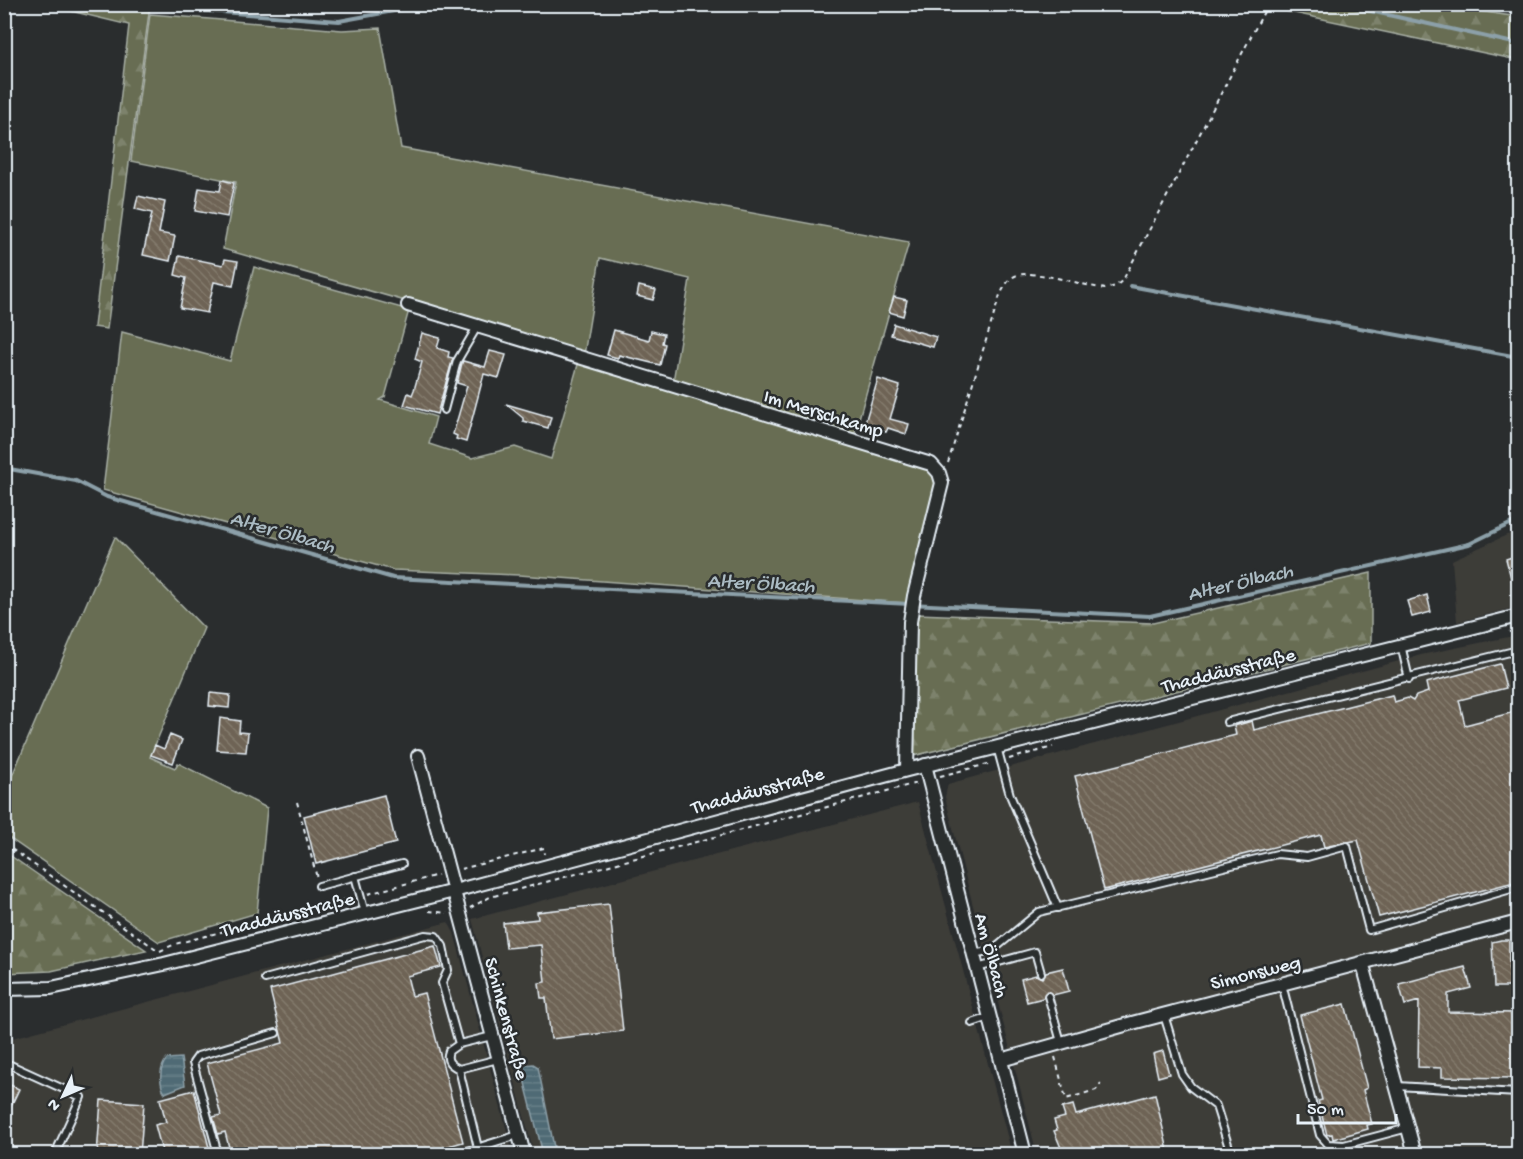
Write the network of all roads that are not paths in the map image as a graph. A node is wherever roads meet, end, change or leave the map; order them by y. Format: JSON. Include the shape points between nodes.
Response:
{"nodes":[{"id":1,"x":408,"y":305,"type":"dead end"},
{"id":2,"x":477,"y":327,"type":"junction"},
{"id":3,"x":444,"y":410,"type":"dead end"},
{"id":4,"x":1518,"y":616,"type":"edge"},
{"id":5,"x":1401,"y":645,"type":"junction"},
{"id":6,"x":1518,"y":650,"type":"edge"},
{"id":7,"x":1409,"y":678,"type":"junction"},
{"id":8,"x":1227,"y":722,"type":"dead end"},
{"id":9,"x":996,"y":747,"type":"junction"},
{"id":10,"x":418,"y":756,"type":"dead end"},
{"id":11,"x":925,"y":765,"type":"junction"},
{"id":12,"x":907,"y":770,"type":"junction"},
{"id":13,"x":402,"y":864,"type":"dead end"},
{"id":14,"x":355,"y":876,"type":"junction"},
{"id":15,"x":319,"y":886,"type":"road end"},
{"id":16,"x":1518,"y":887,"type":"edge"},
{"id":17,"x":454,"y":891,"type":"junction"},
{"id":18,"x":1058,"y":908,"type":"junction"},
{"id":19,"x":365,"y":914,"type":"junction"},
{"id":20,"x":1518,"y":922,"type":"edge"},
{"id":21,"x":973,"y":955,"type":"junction"},
{"id":22,"x":1363,"y":964,"type":"junction"},
{"id":23,"x":976,"y":968,"type":"junction"},
{"id":24,"x":1041,"y":973,"type":"dead end"},
{"id":25,"x":265,"y":979,"type":"dead end"},
{"id":26,"x":1282,"y":984,"type":"junction"},
{"id":27,"x":4,"y":989,"type":"edge"},
{"id":28,"x":1048,"y":996,"type":"dead end"},
{"id":29,"x":1164,"y":1015,"type":"junction"},
{"id":30,"x":990,"y":1017,"type":"junction"},
{"id":31,"x":972,"y":1023,"type":"dead end"},
{"id":32,"x":276,"y":1033,"type":"dead end"},
{"id":33,"x":492,"y":1035,"type":"junction"},
{"id":34,"x":459,"y":1044,"type":"junction"},
{"id":35,"x":1056,"y":1044,"type":"junction"},
{"id":36,"x":498,"y":1059,"type":"junction"},
{"id":37,"x":1000,"y":1060,"type":"junction"},
{"id":38,"x":4,"y":1062,"type":"edge"},
{"id":39,"x":459,"y":1070,"type":"junction"},
{"id":40,"x":1396,"y":1086,"type":"junction"},
{"id":41,"x":1518,"y":1093,"type":"edge"},
{"id":42,"x":1408,"y":1128,"type":"junction"},
{"id":43,"x":518,"y":1135,"type":"junction"},
{"id":44,"x":478,"y":1148,"type":"junction"},
{"id":45,"x":55,"y":1155,"type":"edge"},
{"id":46,"x":218,"y":1155,"type":"edge"},
{"id":47,"x":458,"y":1155,"type":"edge"},
{"id":48,"x":524,"y":1155,"type":"edge"},
{"id":49,"x":1025,"y":1155,"type":"edge"},
{"id":50,"x":1230,"y":1155,"type":"edge"},
{"id":51,"x":1415,"y":1155,"type":"edge"}],
"edges":[{"from":1,"to":2,"type":"street","name":"Im Merschkamp"},
{"from":2,"to":3,"type":"lane","via":[[457,361]]},
{"from":2,"to":12,"type":"street","name":"Im Merschkamp","via":[[931,464],[942,483],[910,622]]},
{"from":4,"to":5,"type":"street","name":"Thaddäusstraße"},
{"from":5,"to":7,"type":"lane"},
{"from":5,"to":9,"type":"street","name":"Thaddäusstraße"},
{"from":6,"to":7,"type":"lane"},
{"from":7,"to":8,"type":"lane"},
{"from":9,"to":11,"type":"street","name":"Thaddäusstraße"},
{"from":9,"to":18,"type":"lane","via":[[1010,795]]},
{"from":10,"to":17,"type":"street","name":"Schinkenstraße"},
{"from":11,"to":12,"type":"street","name":"Thaddäusstraße"},
{"from":11,"to":21,"type":"street","name":"Am Ölbach"},
{"from":12,"to":17,"type":"street","name":"Thaddäusstraße"},
{"from":13,"to":14,"type":"lane"},
{"from":14,"to":15,"type":"lane"},
{"from":14,"to":19,"type":"lane"},
{"from":16,"to":18,"type":"lane","via":[[1369,930],[1347,846],[1306,857],[1277,854]]},
{"from":17,"to":19,"type":"street","name":"Thaddäusstraße"},
{"from":17,"to":33,"type":"street","name":"Schinkenstraße"},
{"from":18,"to":21,"type":"lane","via":[[1039,912],[993,950]]},
{"from":19,"to":27,"type":"street","name":"Thaddäusstraße","via":[[98,980],[51,988]]},
{"from":20,"to":22,"type":"street","name":"Simonsweg"},
{"from":21,"to":23,"type":"street","name":"Am Ölbach"},
{"from":22,"to":26,"type":"street","name":"Simonsweg"},
{"from":22,"to":40,"type":"street"},
{"from":23,"to":24,"type":"lane","via":[[1035,952]]},
{"from":23,"to":30,"type":"street","name":"Am Ölbach"},
{"from":25,"to":34,"type":"lane","via":[[425,935],[436,936],[448,970],[442,983]]},
{"from":26,"to":29,"type":"street","name":"Simonsweg"},
{"from":26,"to":42,"type":"lane","via":[[1320,1134],[1328,1144],[1344,1145]]},
{"from":28,"to":35,"type":"lane"},
{"from":29,"to":35,"type":"street","name":"Simonsweg"},
{"from":29,"to":50,"type":"lane","via":[[1182,1074],[1191,1087],[1216,1106]]},
{"from":30,"to":31,"type":"lane"},
{"from":30,"to":37,"type":"street","name":"Am Ölbach"},
{"from":32,"to":46,"type":"lane","via":[[198,1056],[193,1063]]},
{"from":33,"to":34,"type":"lane"},
{"from":33,"to":36,"type":"street","name":"Schinkenstraße"},
{"from":34,"to":39,"type":"lane","via":[[447,1056]]},
{"from":35,"to":37,"type":"street","name":"Simonsweg"},
{"from":36,"to":39,"type":"lane"},
{"from":36,"to":43,"type":"street","name":"Schinkenstraße"},
{"from":37,"to":49,"type":"street","name":"Am Ölbach"},
{"from":38,"to":45,"type":"lane","via":[[81,1097]]},
{"from":39,"to":44,"type":"lane"},
{"from":40,"to":41,"type":"lane"},
{"from":40,"to":42,"type":"street"},
{"from":42,"to":51,"type":"street"},
{"from":43,"to":44,"type":"lane"},
{"from":43,"to":48,"type":"street","name":"Schinkenstraße"},
{"from":44,"to":47,"type":"lane"}]}
